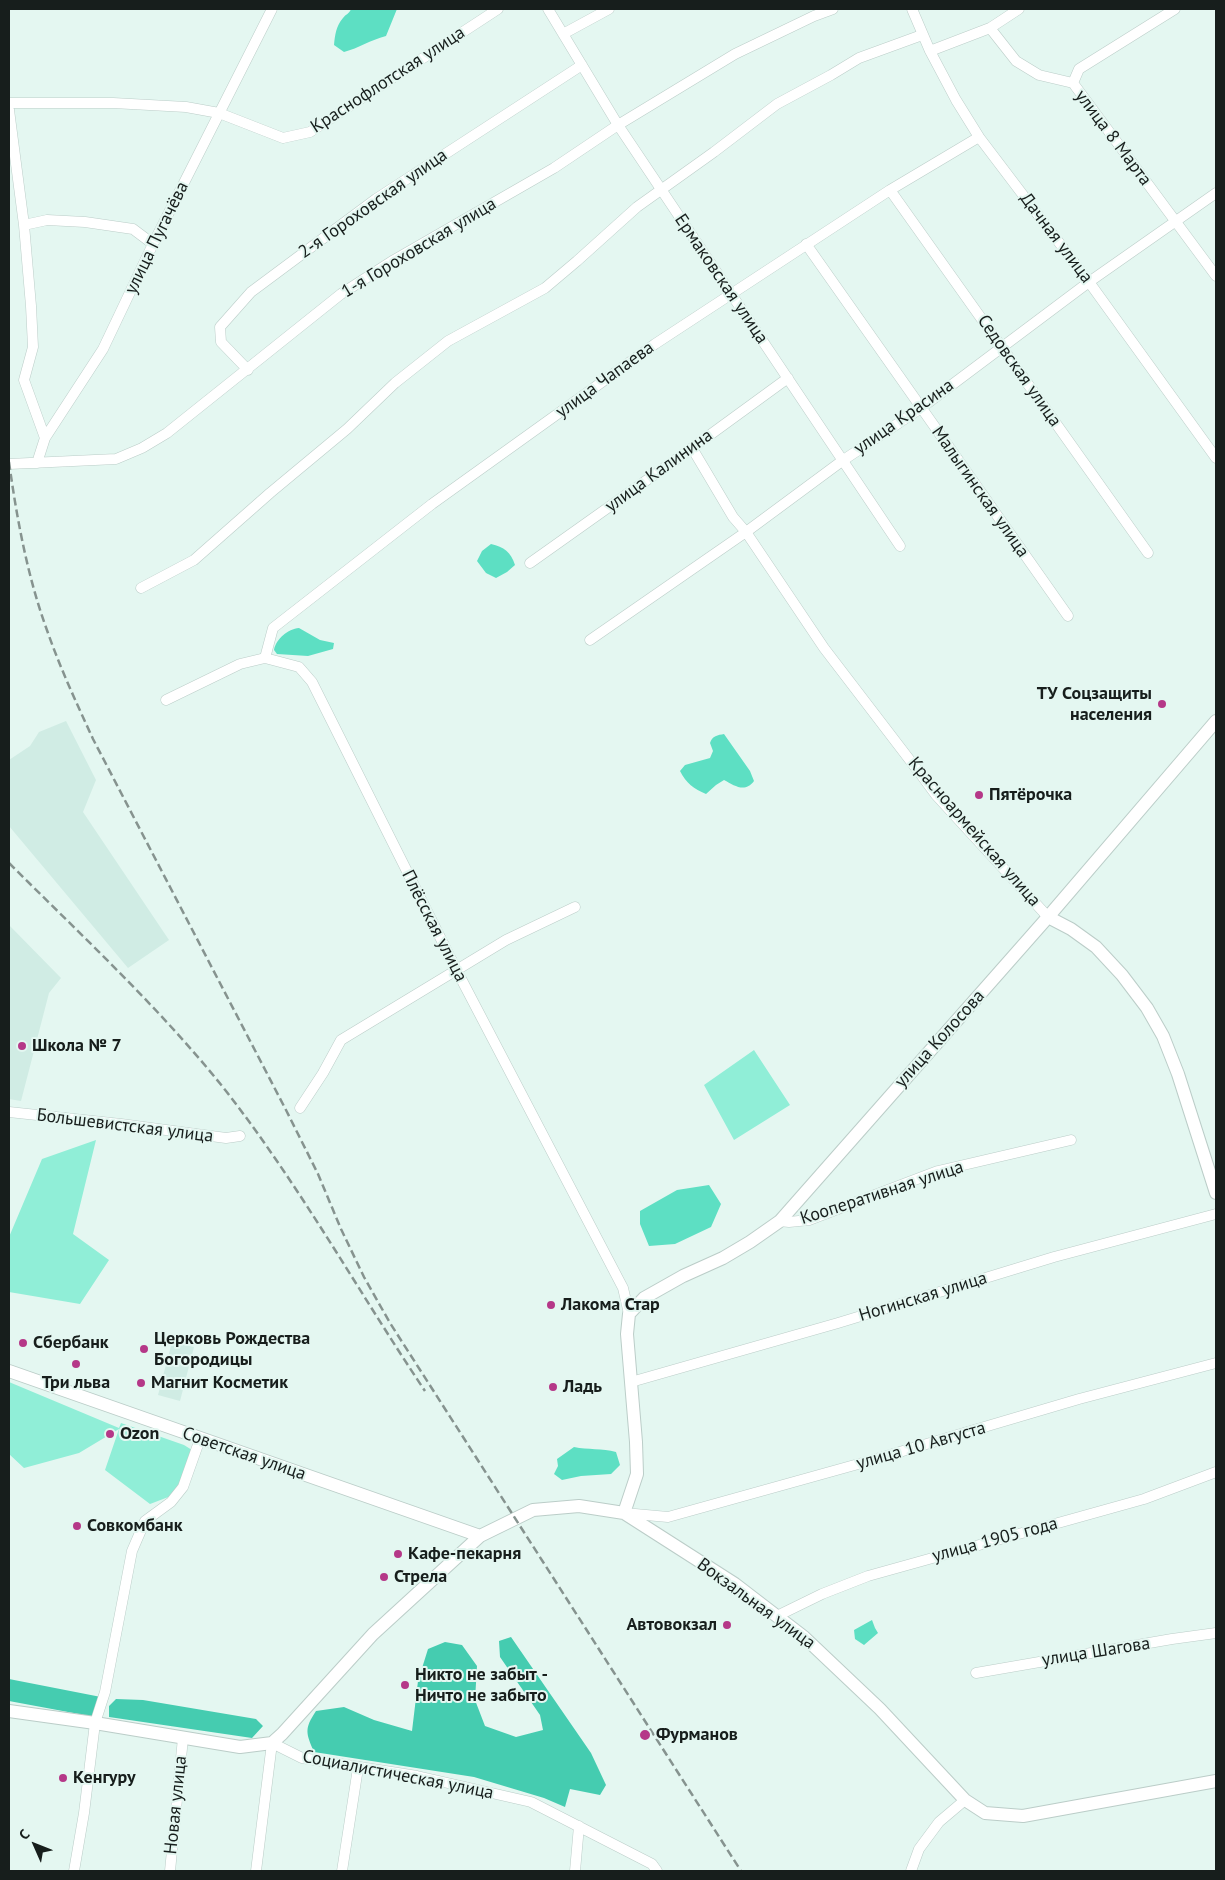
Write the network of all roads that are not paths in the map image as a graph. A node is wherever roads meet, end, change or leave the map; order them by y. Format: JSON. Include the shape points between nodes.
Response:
{"nodes":[{"id":1,"x":272,"y":9,"type":"edge"},
{"id":2,"x":498,"y":9,"type":"edge"},
{"id":3,"x":548,"y":9,"type":"edge"},
{"id":4,"x":609,"y":9,"type":"edge"},
{"id":5,"x":833,"y":9,"type":"edge"},
{"id":6,"x":912,"y":9,"type":"edge"},
{"id":7,"x":1020,"y":9,"type":"edge"},
{"id":8,"x":1175,"y":9,"type":"edge"},
{"id":9,"x":990,"y":28,"type":"junction"},
{"id":10,"x":563,"y":34,"type":"junction"},
{"id":11,"x":922,"y":35,"type":"junction"},
{"id":12,"x":930,"y":51,"type":"junction"},
{"id":13,"x":582,"y":65,"type":"junction"},
{"id":14,"x":1073,"y":84,"type":"junction"},
{"id":15,"x":9,"y":103,"type":"edge"},
{"id":16,"x":9,"y":110,"type":"edge"},
{"id":17,"x":219,"y":113,"type":"junction"},
{"id":18,"x":618,"y":125,"type":"junction"},
{"id":19,"x":979,"y":137,"type":"junction"},
{"id":20,"x":661,"y":189,"type":"junction"},
{"id":21,"x":890,"y":190,"type":"junction"},
{"id":22,"x":1216,"y":193,"type":"edge"},
{"id":23,"x":1176,"y":222,"type":"junction"},
{"id":24,"x":24,"y":225,"type":"junction"},
{"id":25,"x":153,"y":244,"type":"junction"},
{"id":26,"x":806,"y":244,"type":"junction"},
{"id":27,"x":1216,"y":276,"type":"edge"},
{"id":28,"x":1089,"y":282,"type":"junction"},
{"id":29,"x":730,"y":294,"type":"junction"},
{"id":30,"x":1002,"y":346,"type":"junction"},
{"id":31,"x":248,"y":370,"type":"junction"},
{"id":32,"x":788,"y":378,"type":"junction"},
{"id":33,"x":921,"y":408,"type":"junction"},
{"id":34,"x":44,"y":438,"type":"junction"},
{"id":35,"x":692,"y":448,"type":"junction"},
{"id":36,"x":1216,"y":458,"type":"edge"},
{"id":37,"x":842,"y":461,"type":"junction"},
{"id":38,"x":37,"y":463,"type":"junction"},
{"id":39,"x":9,"y":464,"type":"edge"},
{"id":40,"x":746,"y":532,"type":"junction"},
{"id":41,"x":900,"y":546,"type":"dead end"},
{"id":42,"x":1148,"y":553,"type":"dead end"},
{"id":43,"x":530,"y":563,"type":"dead end"},
{"id":44,"x":141,"y":588,"type":"dead end"},
{"id":45,"x":1068,"y":616,"type":"dead end"},
{"id":46,"x":590,"y":640,"type":"dead end"},
{"id":47,"x":265,"y":658,"type":"junction"},
{"id":48,"x":166,"y":700,"type":"dead end"},
{"id":49,"x":1216,"y":721,"type":"edge"},
{"id":50,"x":575,"y":907,"type":"dead end"},
{"id":51,"x":1048,"y":916,"type":"junction"},
{"id":52,"x":456,"y":970,"type":"junction"},
{"id":53,"x":300,"y":1108,"type":"dead end"},
{"id":54,"x":9,"y":1112,"type":"edge"},
{"id":55,"x":240,"y":1136,"type":"dead end"},
{"id":56,"x":1071,"y":1140,"type":"dead end"},
{"id":57,"x":1216,"y":1193,"type":"edge"},
{"id":58,"x":1216,"y":1214,"type":"edge"},
{"id":59,"x":780,"y":1221,"type":"junction"},
{"id":60,"x":629,"y":1314,"type":"junction"},
{"id":61,"x":1216,"y":1363,"type":"edge"},
{"id":62,"x":9,"y":1372,"type":"edge"},
{"id":63,"x":631,"y":1382,"type":"junction"},
{"id":64,"x":200,"y":1439,"type":"junction"},
{"id":65,"x":1216,"y":1472,"type":"edge"},
{"id":66,"x":624,"y":1513,"type":"junction"},
{"id":67,"x":480,"y":1536,"type":"junction"},
{"id":68,"x":777,"y":1616,"type":"junction"},
{"id":69,"x":1216,"y":1633,"type":"edge"},
{"id":70,"x":976,"y":1673,"type":"dead end"},
{"id":71,"x":9,"y":1711,"type":"edge"},
{"id":72,"x":95,"y":1723,"type":"junction"},
{"id":73,"x":183,"y":1738,"type":"junction"},
{"id":74,"x":272,"y":1743,"type":"junction"},
{"id":75,"x":358,"y":1768,"type":"junction"},
{"id":76,"x":1216,"y":1781,"type":"edge"},
{"id":77,"x":965,"y":1800,"type":"junction"},
{"id":78,"x":578,"y":1826,"type":"junction"},
{"id":79,"x":74,"y":1871,"type":"edge"},
{"id":80,"x":170,"y":1871,"type":"edge"},
{"id":81,"x":256,"y":1871,"type":"edge"},
{"id":82,"x":342,"y":1871,"type":"edge"},
{"id":83,"x":575,"y":1871,"type":"edge"},
{"id":84,"x":657,"y":1871,"type":"edge"},
{"id":85,"x":911,"y":1871,"type":"edge"}],
"edges":[{"from":1,"to":17,"type":"street","name":"улица Пугачёва"},
{"from":2,"to":17,"type":"street","name":"Краснофлотская улица","via":[[310,132],[283,138]]},
{"from":3,"to":10,"type":"street","name":"Ермаковская улица"},
{"from":4,"to":10,"type":"street"},
{"from":5,"to":18,"type":"street","name":"1-я Гороховская улица","via":[[735,54]]},
{"from":6,"to":11,"type":"street","name":"Дачная улица"},
{"from":7,"to":9,"type":"street"},
{"from":8,"to":14,"type":"street","via":[[1079,69]]},
{"from":9,"to":12,"type":"street"},
{"from":9,"to":14,"type":"street","name":"улица 8 Марта","via":[[1016,61],[1038,75]]},
{"from":10,"to":13,"type":"street","name":"Ермаковская улица"},
{"from":11,"to":12,"type":"street","name":"Дачная улица"},
{"from":11,"to":20,"type":"street","via":[[859,58],[777,104]]},
{"from":12,"to":19,"type":"street","name":"Дачная улица"},
{"from":13,"to":18,"type":"street","name":"Ермаковская улица"},
{"from":13,"to":31,"type":"street","name":"2-я Гороховская улица","via":[[376,199],[251,292],[220,327],[221,342]]},
{"from":14,"to":23,"type":"street","name":"улица 8 Марта"},
{"from":15,"to":17,"type":"street","name":"Краснофлотская улица","via":[[113,103],[186,107]]},
{"from":16,"to":24,"type":"street"},
{"from":17,"to":25,"type":"street","name":"улица Пугачёва"},
{"from":18,"to":20,"type":"street","name":"Ермаковская улица"},
{"from":18,"to":31,"type":"street","name":"1-я Гороховская улица","via":[[554,168],[341,294]]},
{"from":19,"to":21,"type":"street","name":"улица Чапаева"},
{"from":19,"to":28,"type":"street","name":"Дачная улица"},
{"from":20,"to":29,"type":"street","name":"Ермаковская улица"},
{"from":20,"to":44,"type":"street","via":[[545,288],[448,341],[402,377],[347,429],[194,560]]},
{"from":21,"to":26,"type":"street","name":"улица Чапаева"},
{"from":21,"to":30,"type":"street","name":"Седовская улица"},
{"from":22,"to":23,"type":"street","name":"улица Красина"},
{"from":23,"to":27,"type":"street","name":"улица 8 Марта"},
{"from":23,"to":28,"type":"street","name":"улица Красина"},
{"from":24,"to":25,"type":"street","via":[[47,220],[133,228]]},
{"from":24,"to":34,"type":"street","via":[[33,347],[24,380]]},
{"from":25,"to":34,"type":"street","name":"улица Пугачёва","via":[[103,349]]},
{"from":26,"to":29,"type":"street","name":"улица Чапаева"},
{"from":26,"to":33,"type":"street","name":"Малыгинская улица"},
{"from":28,"to":30,"type":"street","name":"улица Красина"},
{"from":28,"to":36,"type":"street","name":"Дачная улица"},
{"from":29,"to":32,"type":"street","name":"Ермаковская улица"},
{"from":29,"to":47,"type":"street","name":"улица Чапаева","via":[[432,504],[355,563],[273,628]]},
{"from":30,"to":33,"type":"street","name":"улица Красина"},
{"from":30,"to":42,"type":"street","name":"Седовская улица"},
{"from":31,"to":38,"type":"street","name":"1-я Гороховская улица","via":[[142,448],[116,459]]},
{"from":32,"to":35,"type":"street","name":"улица Калинина"},
{"from":32,"to":37,"type":"street","name":"Ермаковская улица"},
{"from":33,"to":37,"type":"street","name":"улица Красина"},
{"from":33,"to":45,"type":"street","name":"Малыгинская улица"},
{"from":34,"to":38,"type":"street","name":"улица Пугачёва"},
{"from":35,"to":40,"type":"street","name":"Красноармейская улица","via":[[733,517]]},
{"from":35,"to":43,"type":"street","name":"улица Калинина"},
{"from":37,"to":40,"type":"street","name":"улица Красина"},
{"from":37,"to":41,"type":"street","name":"Ермаковская улица"},
{"from":38,"to":39,"type":"street","name":"1-я Гороховская улица"},
{"from":40,"to":46,"type":"street","name":"улица Красина"},
{"from":40,"to":51,"type":"street","name":"Красноармейская улица","via":[[824,648],[936,795]]},
{"from":47,"to":48,"type":"street","name":"Плёсская улица","via":[[240,664]]},
{"from":47,"to":52,"type":"street","name":"Плёсская улица","via":[[298,667],[312,682]]},
{"from":49,"to":51,"type":"main road","name":"улица Колосова"},
{"from":50,"to":52,"type":"street","via":[[506,940]]},
{"from":51,"to":57,"type":"main road","name":"Красноармейская улица","via":[[1096,947],[1147,1008],[1163,1036],[1178,1074]]},
{"from":51,"to":59,"type":"main road","name":"улица Колосова"},
{"from":52,"to":53,"type":"street","via":[[341,1040]]},
{"from":52,"to":60,"type":"street","name":"Плёсская улица","via":[[623,1288]]},
{"from":54,"to":55,"type":"street","name":"Большевистская улица","via":[[226,1138]]},
{"from":56,"to":59,"type":"street","name":"Кооперативная улица","via":[[938,1171],[809,1220]]},
{"from":58,"to":63,"type":"street","name":"Ногинская улица","via":[[1054,1257]]},
{"from":59,"to":60,"type":"main road","name":"улица Колосова","via":[[729,1254],[644,1298]]},
{"from":60,"to":63,"type":"main road","via":[[627,1334]]},
{"from":61,"to":66,"type":"street","name":"улица 10 Августа","via":[[668,1517]]},
{"from":62,"to":64,"type":"main road","name":"Советская улица"},
{"from":63,"to":66,"type":"main road","via":[[637,1474]]},
{"from":64,"to":67,"type":"main road","name":"Советская улица"},
{"from":64,"to":72,"type":"street","via":[[183,1487],[171,1502],[145,1521],[132,1551],[105,1692]]},
{"from":65,"to":68,"type":"street","name":"улица 1905 года","via":[[1144,1499],[868,1576]]},
{"from":66,"to":67,"type":"main road","name":"Вокзальная улица","via":[[579,1506],[533,1510]]},
{"from":66,"to":68,"type":"main road","name":"Вокзальная улица","via":[[735,1584]]},
{"from":67,"to":74,"type":"main road","name":"Вокзальная улица","via":[[373,1634]]},
{"from":68,"to":77,"type":"main road","name":"Вокзальная улица","via":[[804,1637],[880,1709]]},
{"from":69,"to":70,"type":"street","name":"улица Шагова"},
{"from":71,"to":72,"type":"main road"},
{"from":72,"to":73,"type":"main road"},
{"from":72,"to":79,"type":"street"},
{"from":73,"to":74,"type":"main road","via":[[240,1747]]},
{"from":73,"to":80,"type":"street","name":"Новая улица"},
{"from":74,"to":75,"type":"street","name":"Социалистическая улица","via":[[302,1758]]},
{"from":74,"to":81,"type":"street"},
{"from":75,"to":78,"type":"street","name":"Социалистическая улица","via":[[417,1776],[531,1802]]},
{"from":75,"to":82,"type":"street"},
{"from":76,"to":77,"type":"main road","name":"Вокзальная улица","via":[[1023,1816],[985,1813]]},
{"from":77,"to":85,"type":"street","via":[[939,1822],[919,1849]]},
{"from":78,"to":83,"type":"street"},
{"from":78,"to":84,"type":"street","name":"Социалистическая улица","via":[[652,1864]]}]}
